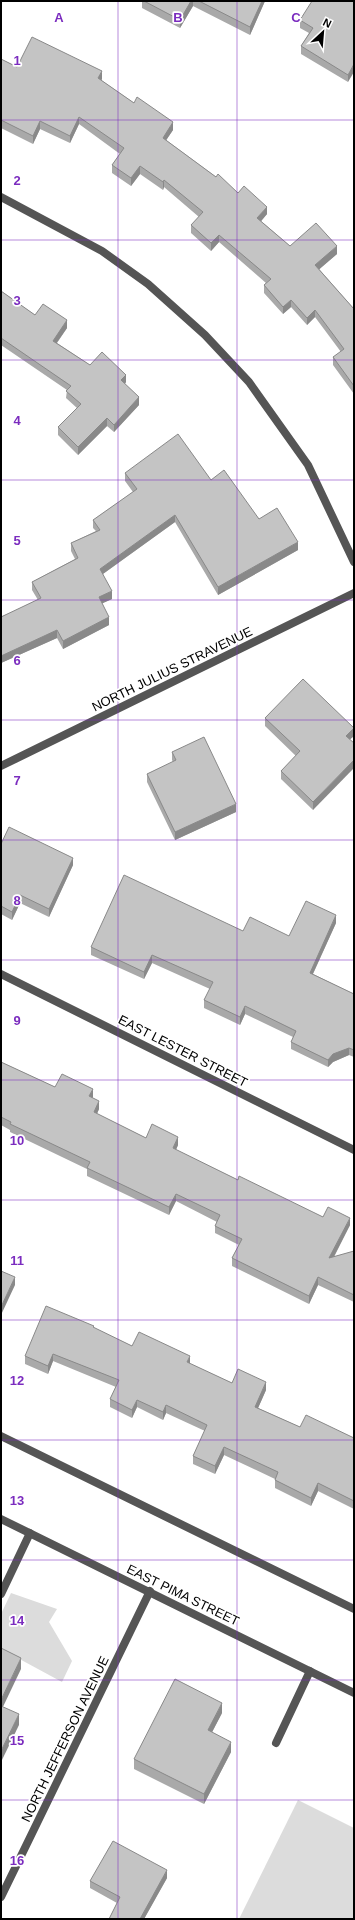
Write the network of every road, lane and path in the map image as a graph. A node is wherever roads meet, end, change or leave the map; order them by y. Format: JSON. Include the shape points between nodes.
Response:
{"nodes":[{"id":1,"x":1,"y":197,"type":"edge"},
{"id":2,"x":354,"y":562,"type":"edge"},
{"id":3,"x":354,"y":593,"type":"edge"},
{"id":4,"x":1,"y":766,"type":"edge"},
{"id":5,"x":1,"y":974,"type":"edge"},
{"id":6,"x":354,"y":1150,"type":"edge"},
{"id":7,"x":1,"y":1436,"type":"edge"},
{"id":8,"x":1,"y":1519,"type":"edge"},
{"id":9,"x":30,"y":1533,"type":"junction"},
{"id":10,"x":150,"y":1591,"type":"junction"},
{"id":11,"x":1,"y":1594,"type":"edge"},
{"id":12,"x":354,"y":1608,"type":"edge"},
{"id":13,"x":310,"y":1671,"type":"junction"},
{"id":14,"x":354,"y":1693,"type":"edge"},
{"id":15,"x":276,"y":1743,"type":"dead end"},
{"id":16,"x":1,"y":1897,"type":"edge"}],
"edges":[{"from":1,"to":2,"type":"street","via":[[102,251],[148,284],[205,335],[249,382],[308,465]]},
{"from":3,"to":4,"type":"street","name":"NORTH JULIUS STRAVENUE"},
{"from":5,"to":6,"type":"street","name":"EAST LESTER STREET"},
{"from":7,"to":12,"type":"street"},
{"from":8,"to":9,"type":"street","name":"EAST PIMA STREET"},
{"from":9,"to":10,"type":"street","name":"EAST PIMA STREET"},
{"from":9,"to":11,"type":"street"},
{"from":10,"to":13,"type":"street","name":"EAST PIMA STREET"},
{"from":10,"to":16,"type":"street","name":"NORTH JEFFERSON AVENUE"},
{"from":13,"to":14,"type":"street","name":"EAST PIMA STREET"},
{"from":13,"to":15,"type":"street"}]}
